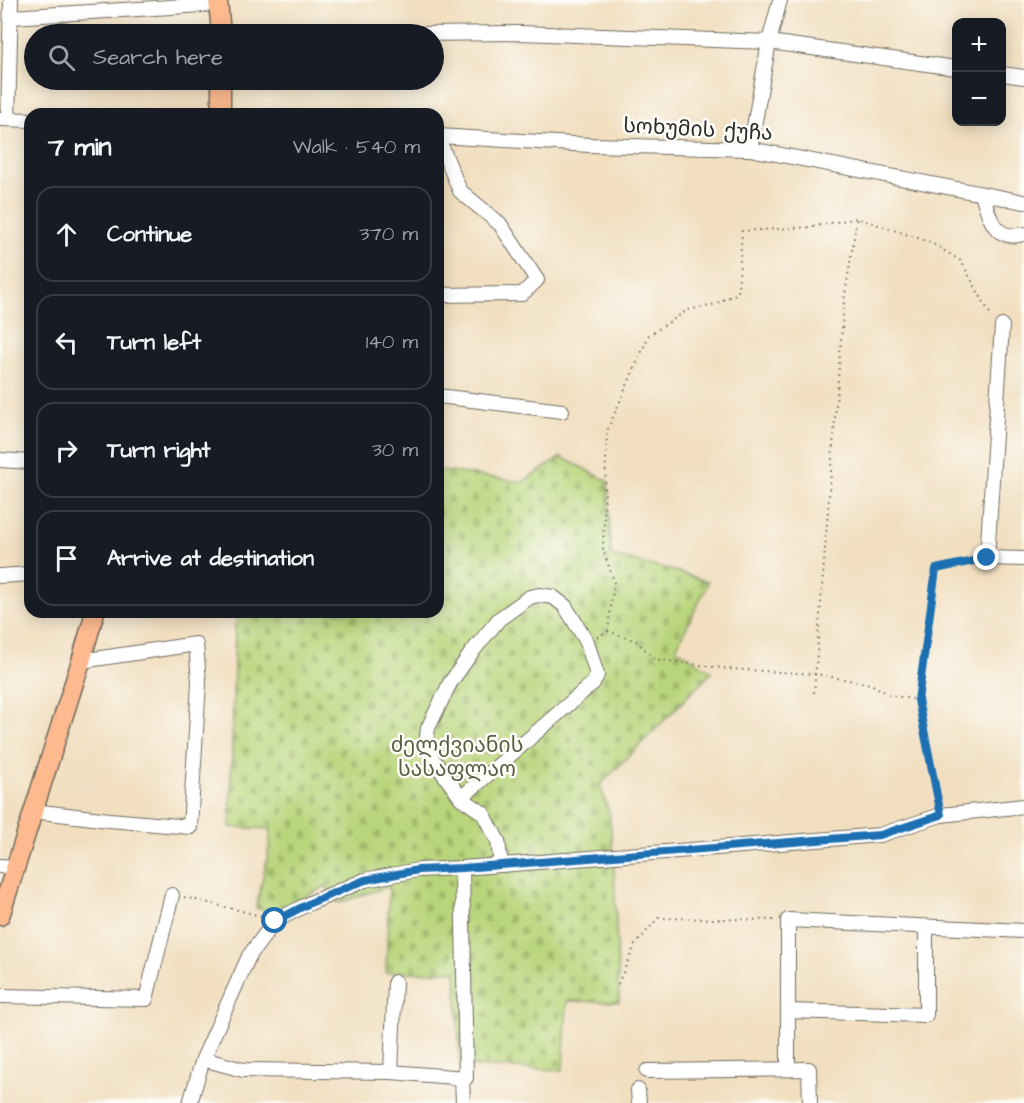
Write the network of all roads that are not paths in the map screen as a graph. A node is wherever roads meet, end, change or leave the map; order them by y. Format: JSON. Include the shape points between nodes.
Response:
{"nodes":[{"id":1,"x":11,"y":0,"type":"edge"},
{"id":2,"x":780,"y":0,"type":"edge"},
{"id":3,"x":218,"y":2,"type":"edge"},
{"id":4,"x":11,"y":17,"type":"junction"},
{"id":5,"x":220,"y":24,"type":"edge"},
{"id":6,"x":444,"y":34,"type":"edge"},
{"id":7,"x":769,"y":42,"type":"junction"},
{"id":8,"x":952,"y":67,"type":"edge"},
{"id":9,"x":1006,"y":75,"type":"edge"},
{"id":10,"x":1024,"y":77,"type":"edge"},
{"id":11,"x":221,"y":90,"type":"edge"},
{"id":12,"x":221,"y":108,"type":"edge"},
{"id":13,"x":4,"y":119,"type":"edge"},
{"id":14,"x":24,"y":120,"type":"edge"},
{"id":15,"x":444,"y":137,"type":"edge"},
{"id":16,"x":750,"y":149,"type":"junction"},
{"id":17,"x":444,"y":152,"type":"edge"},
{"id":18,"x":982,"y":194,"type":"junction"},
{"id":19,"x":1024,"y":202,"type":"edge"},
{"id":20,"x":1024,"y":234,"type":"edge"},
{"id":21,"x":444,"y":295,"type":"edge"},
{"id":22,"x":1002,"y":326,"type":"road end"},
{"id":23,"x":444,"y":397,"type":"edge"},
{"id":24,"x":562,"y":411,"type":"dead end"},
{"id":25,"x":0,"y":460,"type":"edge"},
{"id":26,"x":24,"y":462,"type":"edge"},
{"id":27,"x":1024,"y":559,"type":"edge"},
{"id":28,"x":24,"y":574,"type":"edge"},
{"id":29,"x":0,"y":576,"type":"edge"},
{"id":30,"x":93,"y":618,"type":"edge"},
{"id":31,"x":81,"y":661,"type":"junction"},
{"id":32,"x":461,"y":798,"type":"junction"},
{"id":33,"x":1024,"y":806,"type":"edge"},
{"id":34,"x":33,"y":811,"type":"junction"},
{"id":35,"x":501,"y":865,"type":"junction"},
{"id":36,"x":8,"y":867,"type":"edge"},
{"id":37,"x":462,"y":868,"type":"junction"},
{"id":38,"x":172,"y":895,"type":"road end"},
{"id":39,"x":0,"y":916,"type":"edge"},
{"id":40,"x":926,"y":927,"type":"junction"},
{"id":41,"x":1024,"y":931,"type":"edge"},
{"id":42,"x":394,"y":982,"type":"dead end"},
{"id":43,"x":0,"y":996,"type":"edge"},
{"id":44,"x":788,"y":1011,"type":"junction"},
{"id":45,"x":203,"y":1059,"type":"junction"},
{"id":46,"x":788,"y":1069,"type":"junction"},
{"id":47,"x":647,"y":1071,"type":"dead end"},
{"id":48,"x":391,"y":1072,"type":"junction"},
{"id":49,"x":462,"y":1078,"type":"junction"},
{"id":50,"x":190,"y":1103,"type":"edge"},
{"id":51,"x":463,"y":1103,"type":"edge"},
{"id":52,"x":810,"y":1103,"type":"edge"}],
"edges":[{"from":1,"to":4,"type":"street"},
{"from":2,"to":7,"type":"street"},
{"from":3,"to":4,"type":"street"},
{"from":3,"to":5,"type":"main road"},
{"from":4,"to":13,"type":"street"},
{"from":6,"to":7,"type":"street"},
{"from":7,"to":8,"type":"street"},
{"from":7,"to":16,"type":"street"},
{"from":9,"to":10,"type":"street"},
{"from":11,"to":12,"type":"main road"},
{"from":13,"to":14,"type":"street"},
{"from":15,"to":16,"type":"street","name":"სოხუმის ქუჩა"},
{"from":16,"to":18,"type":"street","name":"სოხუმის ქუჩა"},
{"from":17,"to":21,"type":"street","via":[[460,191],[500,224],[537,280],[522,294]]},
{"from":18,"to":19,"type":"street","name":"სოხუმის ქუჩა"},
{"from":18,"to":20,"type":"street","via":[[998,231],[1014,236]]},
{"from":22,"to":27,"type":"street","via":[[987,558]]},
{"from":23,"to":24,"type":"street"},
{"from":25,"to":26,"type":"street"},
{"from":28,"to":29,"type":"street"},
{"from":30,"to":31,"type":"main road"},
{"from":31,"to":34,"type":"main road"},
{"from":31,"to":34,"type":"street","via":[[196,644],[199,684],[190,827]]},
{"from":32,"to":32,"type":"street","via":[[432,758],[426,745],[428,728],[450,683],[499,620],[530,597],[553,597],[565,606],[587,642],[597,675],[594,683]]},
{"from":32,"to":35,"type":"street","via":[[483,813],[498,841]]},
{"from":33,"to":35,"type":"street","via":[[941,815],[880,835]]},
{"from":34,"to":36,"type":"main road"},
{"from":35,"to":37,"type":"street"},
{"from":36,"to":39,"type":"main road"},
{"from":37,"to":45,"type":"street","via":[[418,870],[365,880],[275,921],[249,956]]},
{"from":37,"to":49,"type":"street","via":[[466,1078]]},
{"from":38,"to":43,"type":"street","via":[[146,999]]},
{"from":40,"to":41,"type":"street"},
{"from":40,"to":44,"type":"street","via":[[926,1015]]},
{"from":40,"to":44,"type":"street","via":[[788,920]]},
{"from":42,"to":48,"type":"street"},
{"from":44,"to":46,"type":"street"},
{"from":45,"to":48,"type":"street","via":[[243,1070]]},
{"from":45,"to":50,"type":"street"},
{"from":46,"to":47,"type":"street"},
{"from":46,"to":52,"type":"street","via":[[809,1069]]},
{"from":48,"to":49,"type":"street"},
{"from":49,"to":51,"type":"street"}]}
